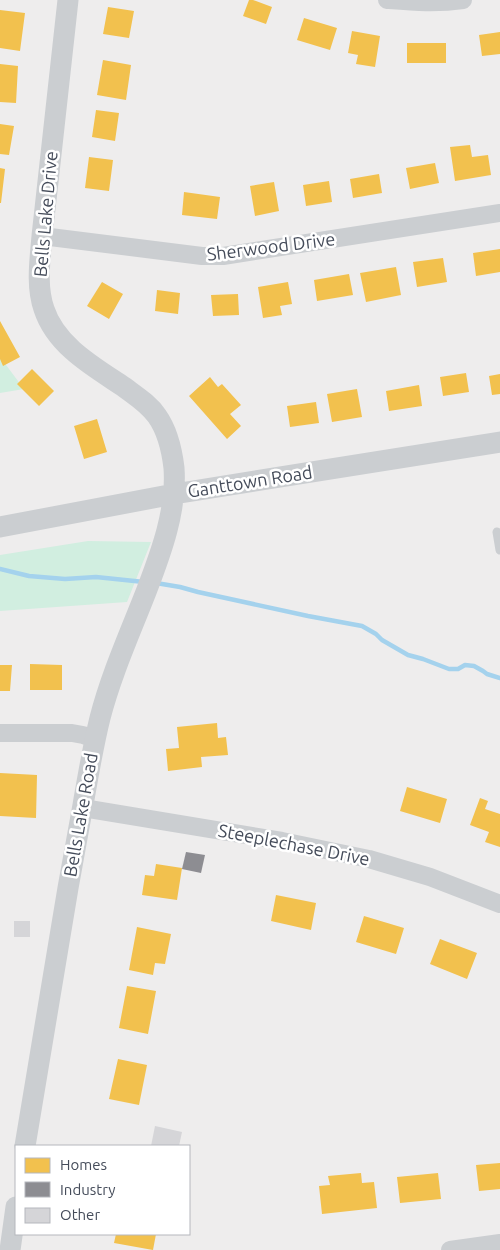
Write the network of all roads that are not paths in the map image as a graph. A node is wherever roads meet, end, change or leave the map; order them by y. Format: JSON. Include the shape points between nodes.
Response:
{"nodes":[{"id":1,"x":68,"y":0,"type":"edge"},
{"id":2,"x":386,"y":0,"type":"edge"},
{"id":3,"x":463,"y":0,"type":"edge"},
{"id":4,"x":500,"y":213,"type":"edge"},
{"id":5,"x":42,"y":236,"type":"junction"},
{"id":6,"x":500,"y":442,"type":"edge"},
{"id":7,"x":174,"y":494,"type":"junction"},
{"id":8,"x":0,"y":527,"type":"edge"},
{"id":9,"x":497,"y":532,"type":"dead end"},
{"id":10,"x":500,"y":550,"type":"edge"},
{"id":11,"x":0,"y":733,"type":"edge"},
{"id":12,"x":95,"y":739,"type":"junction"},
{"id":13,"x":83,"y":808,"type":"junction"},
{"id":14,"x":500,"y":904,"type":"edge"},
{"id":15,"x":25,"y":1145,"type":"edge"},
{"id":16,"x":15,"y":1214,"type":"edge"},
{"id":17,"x":500,"y":1243,"type":"edge"},
{"id":18,"x":10,"y":1250,"type":"edge"},
{"id":19,"x":450,"y":1250,"type":"edge"}],
"edges":[{"from":1,"to":5,"type":"street","name":"Bells Lake Drive"},
{"from":2,"to":3,"type":"street","via":[[421,3]]},
{"from":4,"to":5,"type":"street","name":"Sherwood Drive","via":[[223,256]]},
{"from":5,"to":7,"type":"street","name":"Bells Lake Drive","via":[[40,291],[52,326],[82,358],[133,394],[158,418],[167,436],[174,466]]},
{"from":6,"to":7,"type":"street","name":"Ganttown Road"},
{"from":7,"to":8,"type":"street","name":"Ganttown Road"},
{"from":7,"to":12,"type":"street","name":"Bells Lake Road","via":[[155,570],[108,692]]},
{"from":9,"to":10,"type":"lane"},
{"from":11,"to":12,"type":"street","via":[[72,733]]},
{"from":12,"to":13,"type":"street","name":"Bells Lake Road"},
{"from":13,"to":14,"type":"street","name":"Steeplechase Drive","via":[[369,859]]},
{"from":13,"to":15,"type":"street","name":"Bells Lake Road"},
{"from":16,"to":18,"type":"street"},
{"from":17,"to":19,"type":"street"}]}
